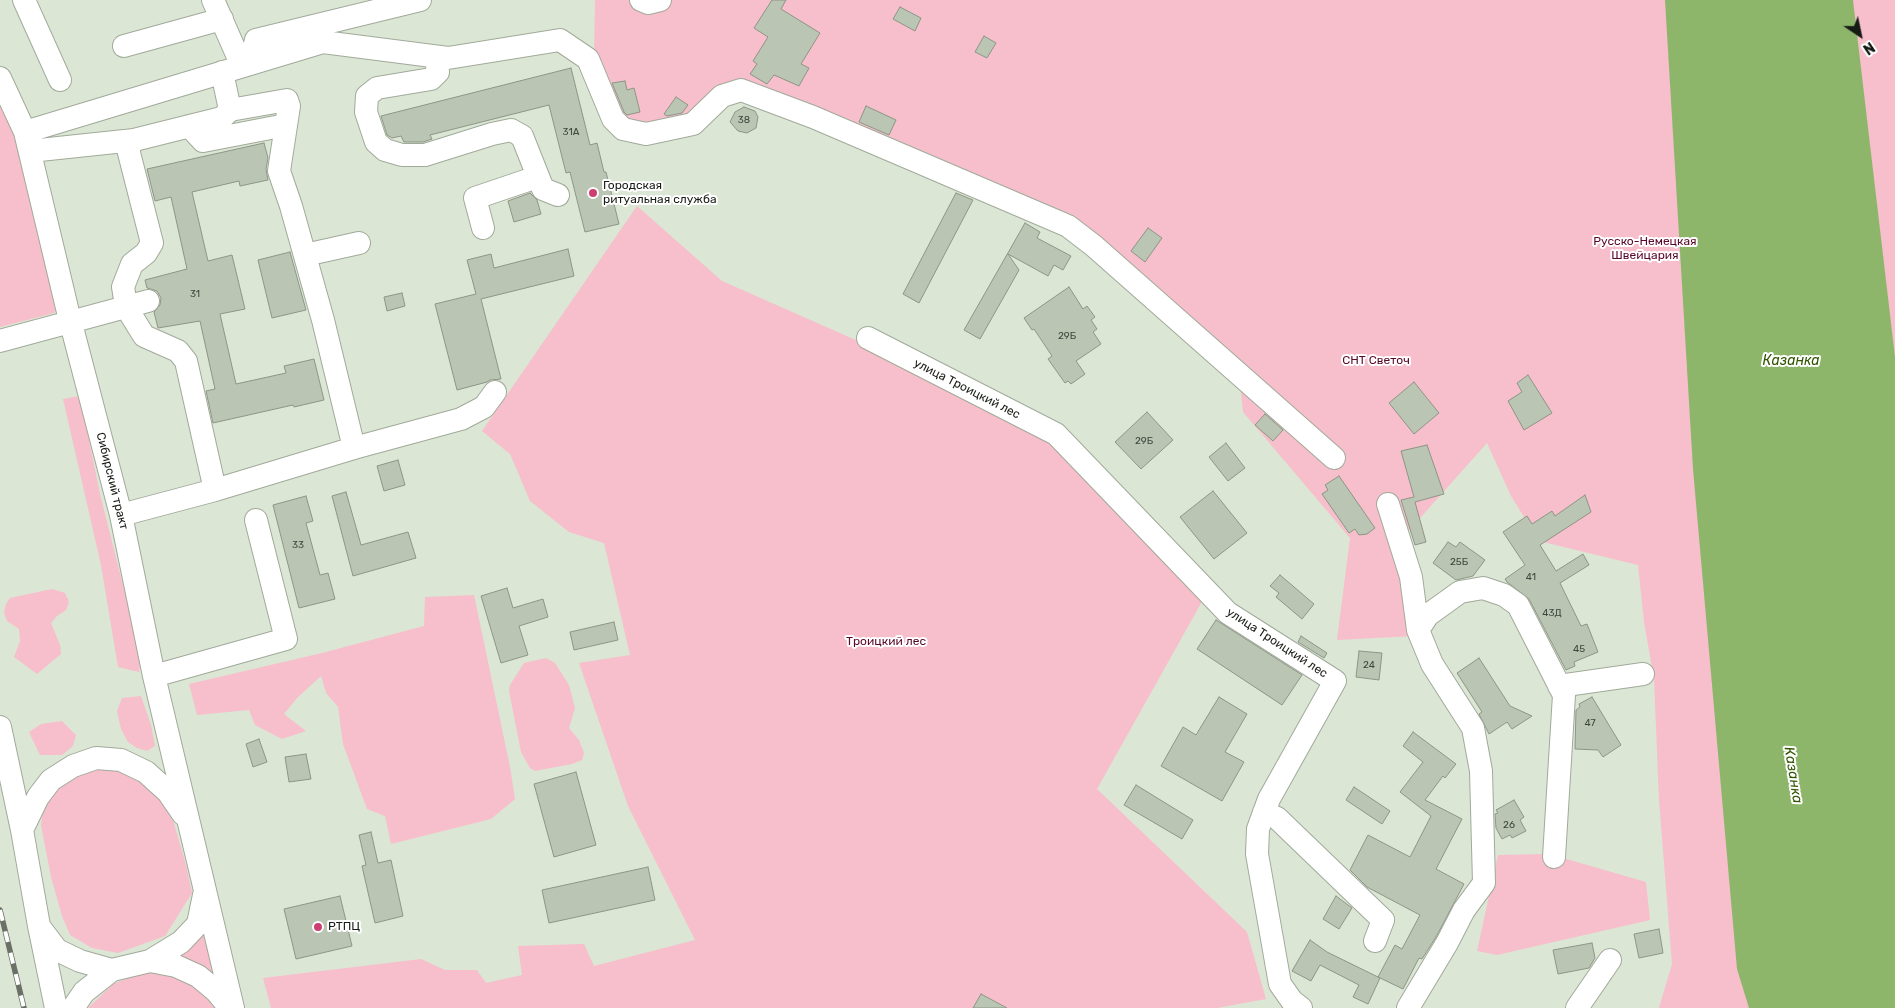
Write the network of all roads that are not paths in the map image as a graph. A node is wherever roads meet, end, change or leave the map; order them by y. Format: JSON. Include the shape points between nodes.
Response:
{"nodes":[{"id":1,"x":24,"y":0,"type":"edge"},
{"id":2,"x":420,"y":0,"type":"edge"},
{"id":3,"x":641,"y":0,"type":"edge"},
{"id":4,"x":660,"y":0,"type":"edge"},
{"id":5,"x":218,"y":9,"type":"edge"},
{"id":6,"x":124,"y":46,"type":"dead end"},
{"id":7,"x":436,"y":57,"type":"junction"},
{"id":8,"x":238,"y":68,"type":"junction"},
{"id":9,"x":0,"y":78,"type":"edge"},
{"id":10,"x":60,"y":80,"type":"dead end"},
{"id":11,"x":230,"y":110,"type":"junction"},
{"id":12,"x":286,"y":125,"type":"junction"},
{"id":13,"x":189,"y":126,"type":"junction"},
{"id":14,"x":134,"y":140,"type":"junction"},
{"id":15,"x":28,"y":141,"type":"junction"},
{"id":16,"x":537,"y":177,"type":"junction"},
{"id":17,"x":558,"y":195,"type":"dead end"},
{"id":18,"x":483,"y":228,"type":"dead end"},
{"id":19,"x":359,"y":242,"type":"dead end"},
{"id":20,"x":305,"y":255,"type":"junction"},
{"id":21,"x":138,"y":304,"type":"junction"},
{"id":22,"x":70,"y":322,"type":"junction"},
{"id":23,"x":868,"y":338,"type":"dead end"},
{"id":24,"x":0,"y":341,"type":"edge"},
{"id":25,"x":495,"y":392,"type":"dead end"},
{"id":26,"x":354,"y":448,"type":"junction"},
{"id":27,"x":1334,"y":458,"type":"dead end"},
{"id":28,"x":215,"y":490,"type":"junction"},
{"id":29,"x":1388,"y":504,"type":"dead end"},
{"id":30,"x":121,"y":515,"type":"junction"},
{"id":31,"x":256,"y":520,"type":"dead end"},
{"id":32,"x":1418,"y":630,"type":"junction"},
{"id":33,"x":1643,"y":674,"type":"dead end"},
{"id":34,"x":154,"y":676,"type":"junction"},
{"id":35,"x":1559,"y":686,"type":"junction"},
{"id":36,"x":0,"y":727,"type":"edge"},
{"id":37,"x":1264,"y":812,"type":"junction"},
{"id":38,"x":189,"y":824,"type":"junction"},
{"id":39,"x":22,"y":830,"type":"junction"},
{"id":40,"x":1554,"y":857,"type":"dead end"},
{"id":41,"x":204,"y":890,"type":"junction"},
{"id":42,"x":39,"y":926,"type":"junction"},
{"id":43,"x":1374,"y":941,"type":"dead end"},
{"id":44,"x":1610,"y":960,"type":"dead end"},
{"id":45,"x":150,"y":961,"type":"junction"},
{"id":46,"x":112,"y":970,"type":"junction"},
{"id":47,"x":56,"y":1008,"type":"edge"},
{"id":48,"x":73,"y":1008,"type":"edge"},
{"id":49,"x":231,"y":1008,"type":"edge"},
{"id":50,"x":1301,"y":1008,"type":"edge"},
{"id":51,"x":1408,"y":1008,"type":"edge"},
{"id":52,"x":1578,"y":1008,"type":"edge"}],
"edges":[{"from":1,"to":10,"type":"street"},
{"from":2,"to":8,"type":"street","via":[[256,40]]},
{"from":3,"to":4,"type":"street","via":[[648,3]]},
{"from":5,"to":6,"type":"street"},
{"from":5,"to":8,"type":"street"},
{"from":7,"to":8,"type":"street","via":[[323,42]]},
{"from":7,"to":16,"type":"street","via":[[438,72],[431,79],[377,88],[367,96],[366,112],[376,142],[385,150],[402,155],[425,155],[511,130],[522,136]]},
{"from":7,"to":27,"type":"street","via":[[448,58],[560,40],[588,59],[613,119],[623,129],[646,134],[693,124],[722,96],[741,90],[813,117],[1068,226]]},
{"from":8,"to":11,"type":"street"},
{"from":8,"to":15,"type":"street"},
{"from":9,"to":15,"type":"street","name":"Сибирский тракт"},
{"from":11,"to":12,"type":"street","via":[[287,100]]},
{"from":11,"to":13,"type":"street","via":[[222,118]]},
{"from":12,"to":13,"type":"street","via":[[203,141]]},
{"from":12,"to":20,"type":"street","via":[[279,171]]},
{"from":13,"to":14,"type":"street"},
{"from":14,"to":15,"type":"street"},
{"from":14,"to":21,"type":"street","via":[[128,149],[152,243],[146,253],[132,264],[123,287]]},
{"from":15,"to":22,"type":"street","name":"Сибирский тракт"},
{"from":16,"to":17,"type":"street","via":[[543,189]]},
{"from":16,"to":18,"type":"street","via":[[475,198]]},
{"from":19,"to":20,"type":"street"},
{"from":20,"to":26,"type":"street"},
{"from":21,"to":22,"type":"street"},
{"from":21,"to":28,"type":"street","via":[[131,315],[144,336],[178,351],[186,361]]},
{"from":22,"to":24,"type":"street"},
{"from":22,"to":30,"type":"street","name":"Сибирский тракт"},
{"from":23,"to":37,"type":"street","name":"улица Троицкий лес","via":[[1056,434],[1228,613],[1335,681]]},
{"from":25,"to":26,"type":"street","via":[[484,407],[461,419]]},
{"from":26,"to":28,"type":"street"},
{"from":28,"to":30,"type":"street"},
{"from":29,"to":32,"type":"street","via":[[1411,576]]},
{"from":30,"to":34,"type":"street","name":"Сибирский тракт"},
{"from":31,"to":34,"type":"street","via":[[286,639]]},
{"from":32,"to":35,"type":"street","via":[[1428,615],[1460,592],[1482,588],[1504,595],[1518,605]]},
{"from":32,"to":51,"type":"street","via":[[1432,664],[1473,728],[1481,771],[1484,883],[1464,910]]},
{"from":33,"to":35,"type":"street"},
{"from":34,"to":38,"type":"street","name":"Сибирский тракт"},
{"from":35,"to":40,"type":"street","via":[[1564,695]]},
{"from":36,"to":39,"type":"street","name":"Сибирский тракт"},
{"from":37,"to":43,"type":"street","via":[[1277,818],[1383,920]]},
{"from":37,"to":50,"type":"street","name":"улица Троицкий лес","via":[[1258,829],[1256,854],[1275,961],[1280,984]]},
{"from":38,"to":39,"type":"street","via":[[168,792],[146,772],[121,760],[96,758],[73,766],[51,780],[38,797]]},
{"from":38,"to":41,"type":"street","name":"Сибирский тракт"},
{"from":39,"to":42,"type":"street","name":"Сибирский тракт"},
{"from":41,"to":45,"type":"street","name":"Сибирский тракт","via":[[198,924],[181,942]]},
{"from":41,"to":49,"type":"street","name":"Сибирский тракт"},
{"from":42,"to":46,"type":"street","name":"Сибирский тракт","via":[[57,950]]},
{"from":42,"to":47,"type":"street","name":"Сибирский тракт"},
{"from":44,"to":52,"type":"street"},
{"from":45,"to":46,"type":"street","name":"Сибирский тракт"},
{"from":45,"to":49,"type":"street","name":"Сибирский тракт","via":[[176,966],[198,976]]},
{"from":46,"to":48,"type":"street","name":"Сибирский тракт","via":[[84,992]]}]}
